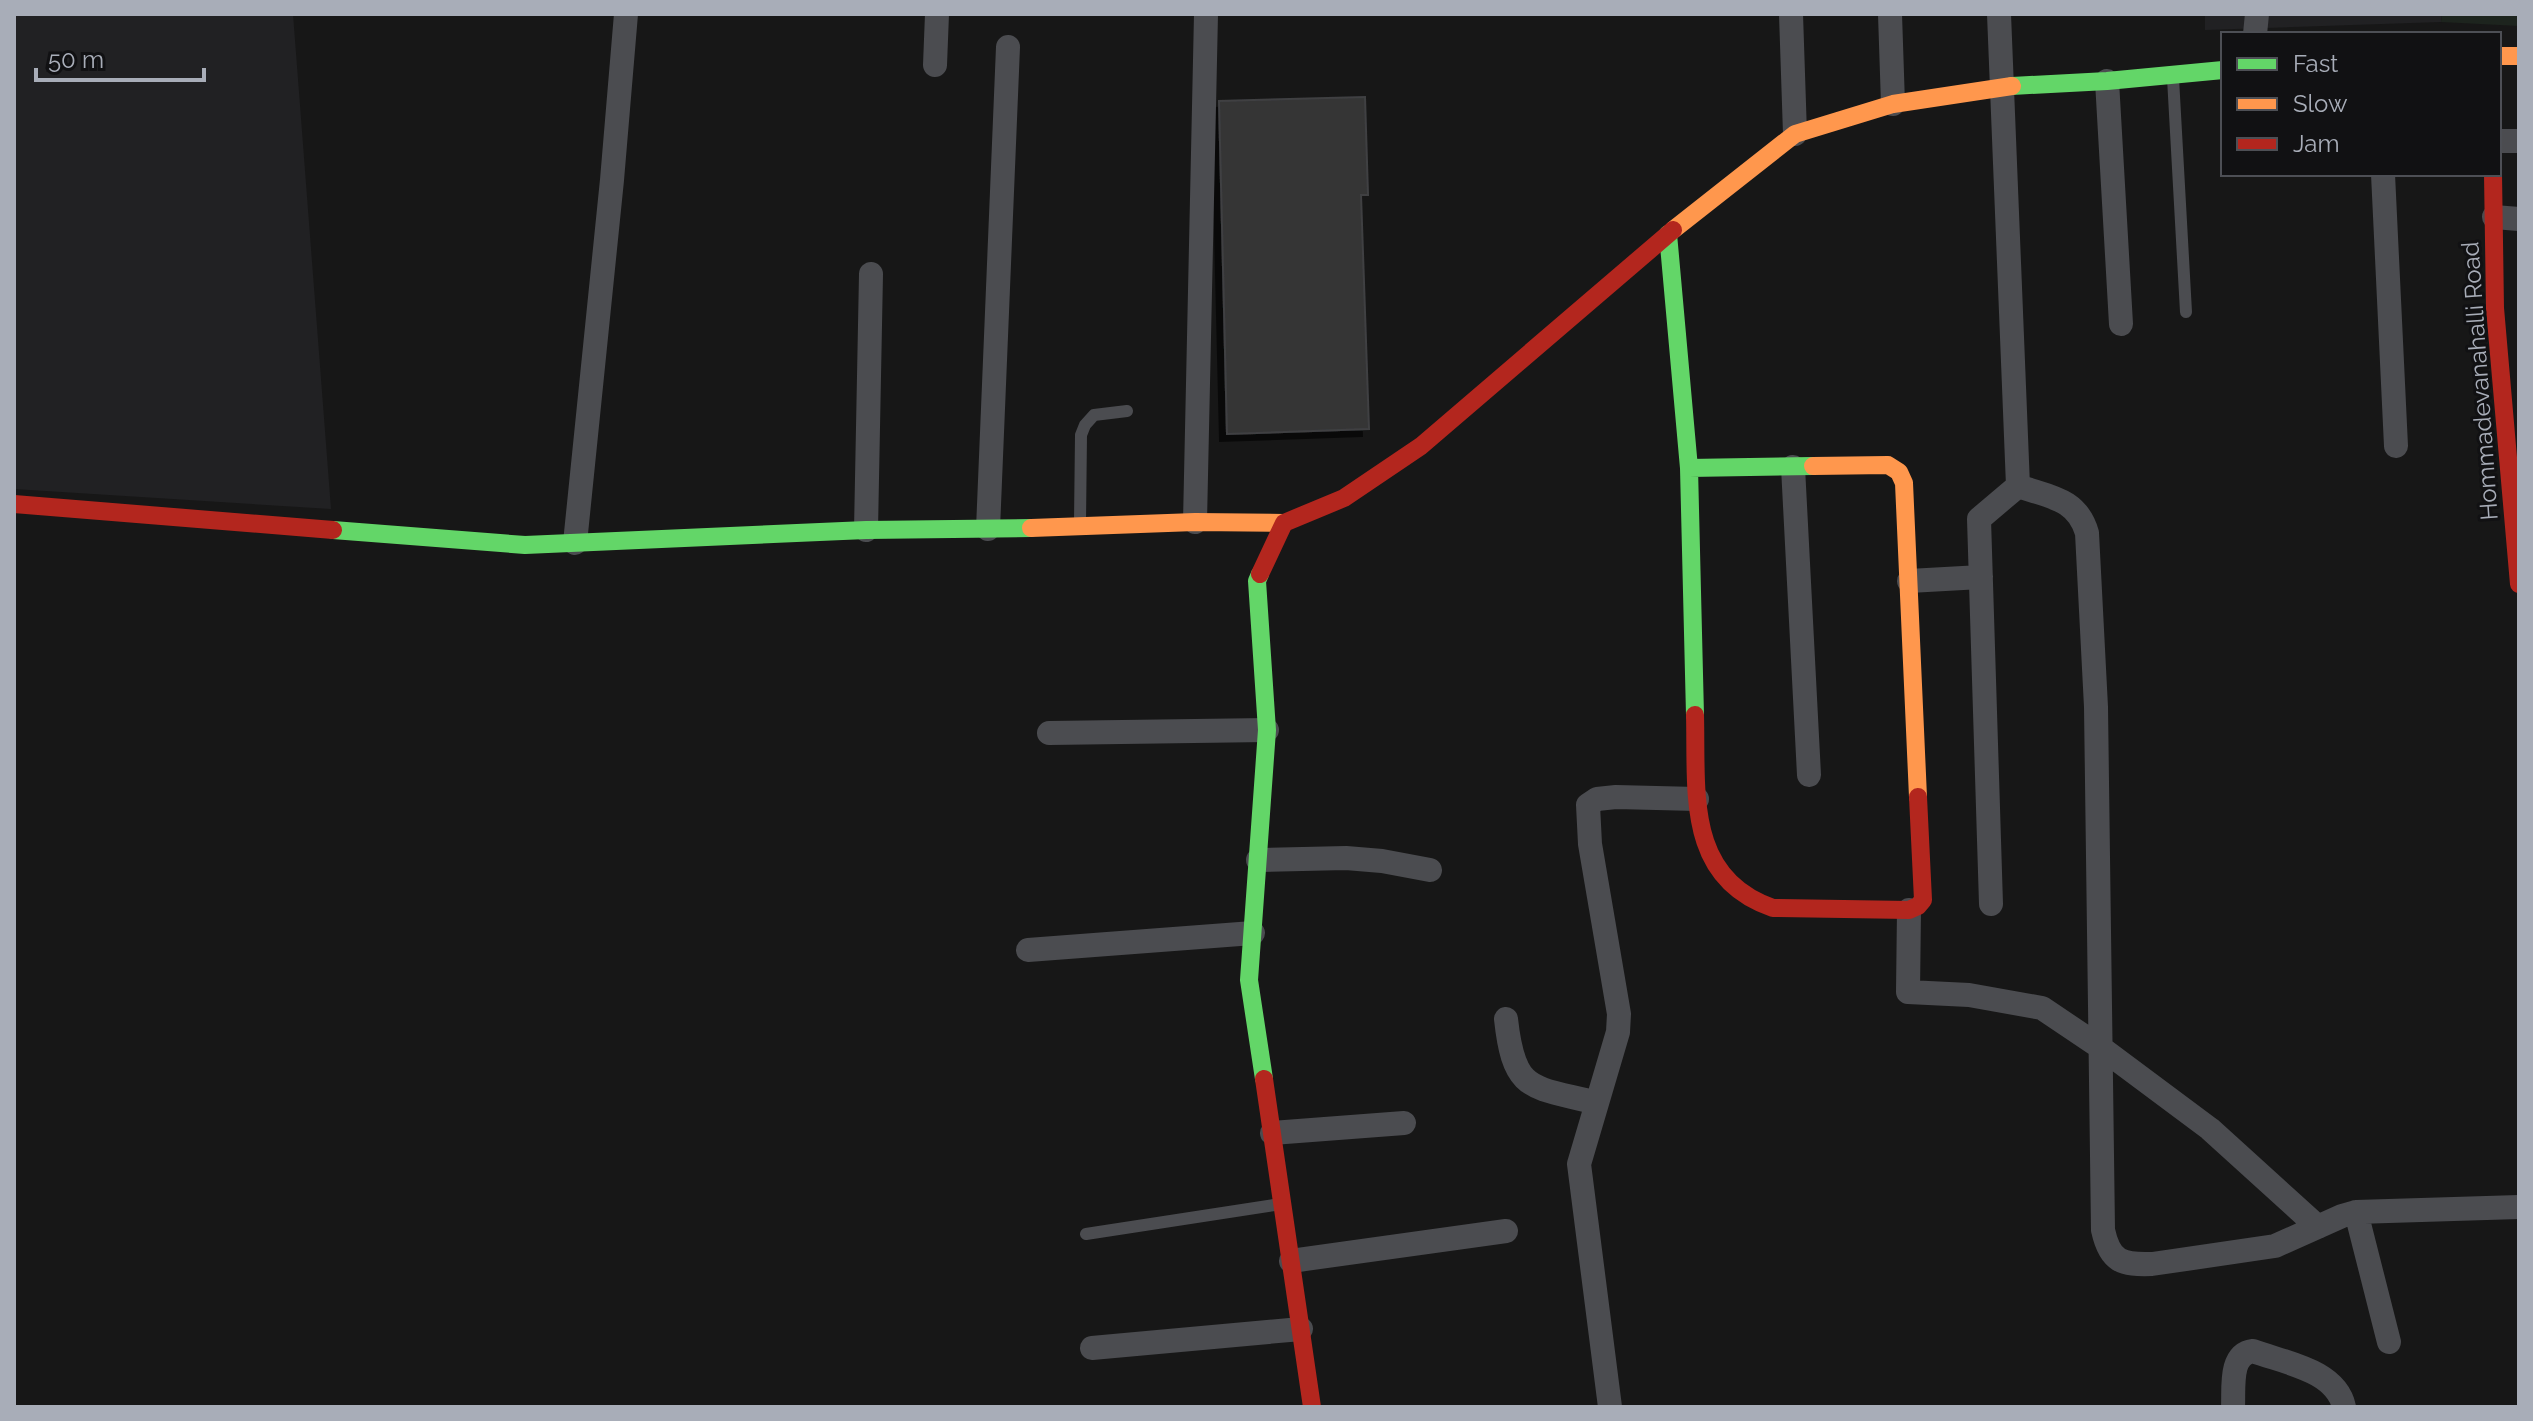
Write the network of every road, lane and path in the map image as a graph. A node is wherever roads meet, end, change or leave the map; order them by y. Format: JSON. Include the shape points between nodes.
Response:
{"nodes":[{"id":1,"x":626,"y":14,"type":"edge"},
{"id":2,"x":937,"y":14,"type":"edge"},
{"id":3,"x":1206,"y":14,"type":"edge"},
{"id":4,"x":1791,"y":14,"type":"edge"},
{"id":5,"x":1890,"y":14,"type":"edge"},
{"id":6,"x":1999,"y":14,"type":"edge"},
{"id":7,"x":1008,"y":47,"type":"dead end"},
{"id":8,"x":935,"y":65,"type":"dead end"},
{"id":9,"x":2221,"y":70,"type":"edge"},
{"id":10,"x":2173,"y":75,"type":"junction"},
{"id":11,"x":2107,"y":81,"type":"junction"},
{"id":12,"x":2001,"y":87,"type":"junction"},
{"id":13,"x":1893,"y":104,"type":"junction"},
{"id":14,"x":1795,"y":134,"type":"junction"},
{"id":15,"x":2383,"y":176,"type":"edge"},
{"id":16,"x":2493,"y":176,"type":"edge"},
{"id":17,"x":2494,"y":217,"type":"junction"},
{"id":18,"x":2519,"y":219,"type":"edge"},
{"id":19,"x":1668,"y":234,"type":"junction"},
{"id":20,"x":871,"y":274,"type":"dead end"},
{"id":21,"x":2186,"y":312,"type":"dead end"},
{"id":22,"x":2121,"y":324,"type":"dead end"},
{"id":23,"x":2510,"y":386,"type":"edge"},
{"id":24,"x":1127,"y":411,"type":"dead end"},
{"id":25,"x":2396,"y":446,"type":"dead end"},
{"id":26,"x":1793,"y":467,"type":"junction"},
{"id":27,"x":1689,"y":468,"type":"junction"},
{"id":28,"x":2514,"y":472,"type":"edge"},
{"id":29,"x":2018,"y":486,"type":"junction"},
{"id":30,"x":14,"y":504,"type":"edge"},
{"id":31,"x":1195,"y":522,"type":"junction"},
{"id":32,"x":1284,"y":523,"type":"junction"},
{"id":33,"x":1080,"y":525,"type":"junction"},
{"id":34,"x":988,"y":529,"type":"junction"},
{"id":35,"x":2517,"y":529,"type":"edge"},
{"id":36,"x":866,"y":530,"type":"junction"},
{"id":37,"x":575,"y":543,"type":"junction"},
{"id":38,"x":1981,"y":577,"type":"junction"},
{"id":39,"x":1909,"y":581,"type":"junction"},
{"id":40,"x":2519,"y":584,"type":"edge"},
{"id":41,"x":1267,"y":730,"type":"junction"},
{"id":42,"x":1049,"y":733,"type":"dead end"},
{"id":43,"x":1809,"y":775,"type":"dead end"},
{"id":44,"x":1697,"y":799,"type":"junction"},
{"id":45,"x":1258,"y":860,"type":"junction"},
{"id":46,"x":1430,"y":870,"type":"dead end"},
{"id":47,"x":1991,"y":904,"type":"dead end"},
{"id":48,"x":1909,"y":910,"type":"junction"},
{"id":49,"x":1253,"y":933,"type":"junction"},
{"id":50,"x":1028,"y":950,"type":"dead end"},
{"id":51,"x":1506,"y":1019,"type":"dead end"},
{"id":52,"x":2100,"y":1047,"type":"junction"},
{"id":53,"x":1597,"y":1103,"type":"junction"},
{"id":54,"x":1404,"y":1123,"type":"dead end"},
{"id":55,"x":1272,"y":1133,"type":"junction"},
{"id":56,"x":1282,"y":1203,"type":"junction"},
{"id":57,"x":2519,"y":1207,"type":"edge"},
{"id":58,"x":2356,"y":1212,"type":"junction"},
{"id":59,"x":2318,"y":1227,"type":"junction"},
{"id":60,"x":1506,"y":1231,"type":"dead end"},
{"id":61,"x":1086,"y":1234,"type":"dead end"},
{"id":62,"x":1291,"y":1261,"type":"junction"},
{"id":63,"x":1301,"y":1329,"type":"junction"},
{"id":64,"x":2389,"y":1342,"type":"dead end"},
{"id":65,"x":1092,"y":1348,"type":"dead end"},
{"id":66,"x":1312,"y":1407,"type":"edge"},
{"id":67,"x":1610,"y":1407,"type":"edge"},
{"id":68,"x":2233,"y":1407,"type":"edge"},
{"id":69,"x":2344,"y":1407,"type":"edge"}],
"edges":[{"from":1,"to":37,"type":"street"},
{"from":2,"to":8,"type":"street"},
{"from":3,"to":31,"type":"street"},
{"from":4,"to":14,"type":"street"},
{"from":5,"to":13,"type":"street"},
{"from":6,"to":12,"type":"street"},
{"from":7,"to":34,"type":"street"},
{"from":9,"to":10,"type":"street"},
{"from":10,"to":11,"type":"street"},
{"from":10,"to":21,"type":"lane"},
{"from":11,"to":12,"type":"street"},
{"from":11,"to":22,"type":"street"},
{"from":12,"to":13,"type":"street"},
{"from":12,"to":29,"type":"street"},
{"from":13,"to":14,"type":"street"},
{"from":14,"to":19,"type":"street"},
{"from":15,"to":25,"type":"street"},
{"from":16,"to":17,"type":"street","name":"Hommadevanahalli Road"},
{"from":17,"to":18,"type":"street"},
{"from":17,"to":23,"type":"street","name":"Hommadevanahalli Road","via":[[2495,308]]},
{"from":19,"to":27,"type":"street"},
{"from":19,"to":32,"type":"street","via":[[1421,446],[1344,498]]},
{"from":20,"to":36,"type":"street"},
{"from":23,"to":28,"type":"street","name":"Hommadevanahalli Road"},
{"from":24,"to":33,"type":"lane","via":[[1094,415],[1085,425]]},
{"from":26,"to":27,"type":"street"},
{"from":26,"to":39,"type":"street","via":[[1888,465],[1899,472]]},
{"from":26,"to":43,"type":"street"},
{"from":27,"to":44,"type":"street"},
{"from":28,"to":35,"type":"street","name":"Hommadevanahalli Road"},
{"from":29,"to":38,"type":"street","via":[[1979,519]]},
{"from":29,"to":52,"type":"street","via":[[2072,506],[2087,533],[2096,707]]},
{"from":30,"to":37,"type":"street","via":[[525,545]]},
{"from":31,"to":32,"type":"street"},
{"from":31,"to":33,"type":"street"},
{"from":32,"to":41,"type":"street","via":[[1257,581]]},
{"from":33,"to":34,"type":"street"},
{"from":34,"to":36,"type":"street"},
{"from":35,"to":40,"type":"street","name":"Hommadevanahalli Road"},
{"from":36,"to":37,"type":"street"},
{"from":38,"to":39,"type":"street"},
{"from":38,"to":47,"type":"street"},
{"from":39,"to":48,"type":"street","via":[[1923,900]]},
{"from":41,"to":42,"type":"street"},
{"from":41,"to":45,"type":"street"},
{"from":44,"to":48,"type":"street","via":[[1703,836],[1719,871],[1754,904]]},
{"from":44,"to":53,"type":"street","via":[[1616,797],[1588,805],[1619,1014]]},
{"from":45,"to":46,"type":"street","via":[[1346,858]]},
{"from":45,"to":49,"type":"street"},
{"from":48,"to":52,"type":"street","via":[[1908,992],[1969,995],[2042,1008]]},
{"from":49,"to":50,"type":"street"},
{"from":49,"to":55,"type":"street","via":[[1249,980]]},
{"from":51,"to":53,"type":"street","via":[[1520,1075],[1537,1087]]},
{"from":52,"to":59,"type":"street","via":[[2210,1129]]},
{"from":52,"to":59,"type":"street","via":[[2103,1230],[2120,1262],[2152,1264],[2275,1246]]},
{"from":53,"to":67,"type":"street","via":[[1579,1164]]},
{"from":54,"to":55,"type":"street"},
{"from":55,"to":56,"type":"street"},
{"from":56,"to":61,"type":"lane"},
{"from":56,"to":62,"type":"street"},
{"from":57,"to":58,"type":"street"},
{"from":58,"to":59,"type":"street"},
{"from":58,"to":64,"type":"street"},
{"from":60,"to":62,"type":"street"},
{"from":62,"to":63,"type":"street"},
{"from":63,"to":65,"type":"street"},
{"from":63,"to":66,"type":"street"},
{"from":68,"to":69,"type":"street","via":[[2239,1357],[2253,1351],[2325,1377]]}]}
